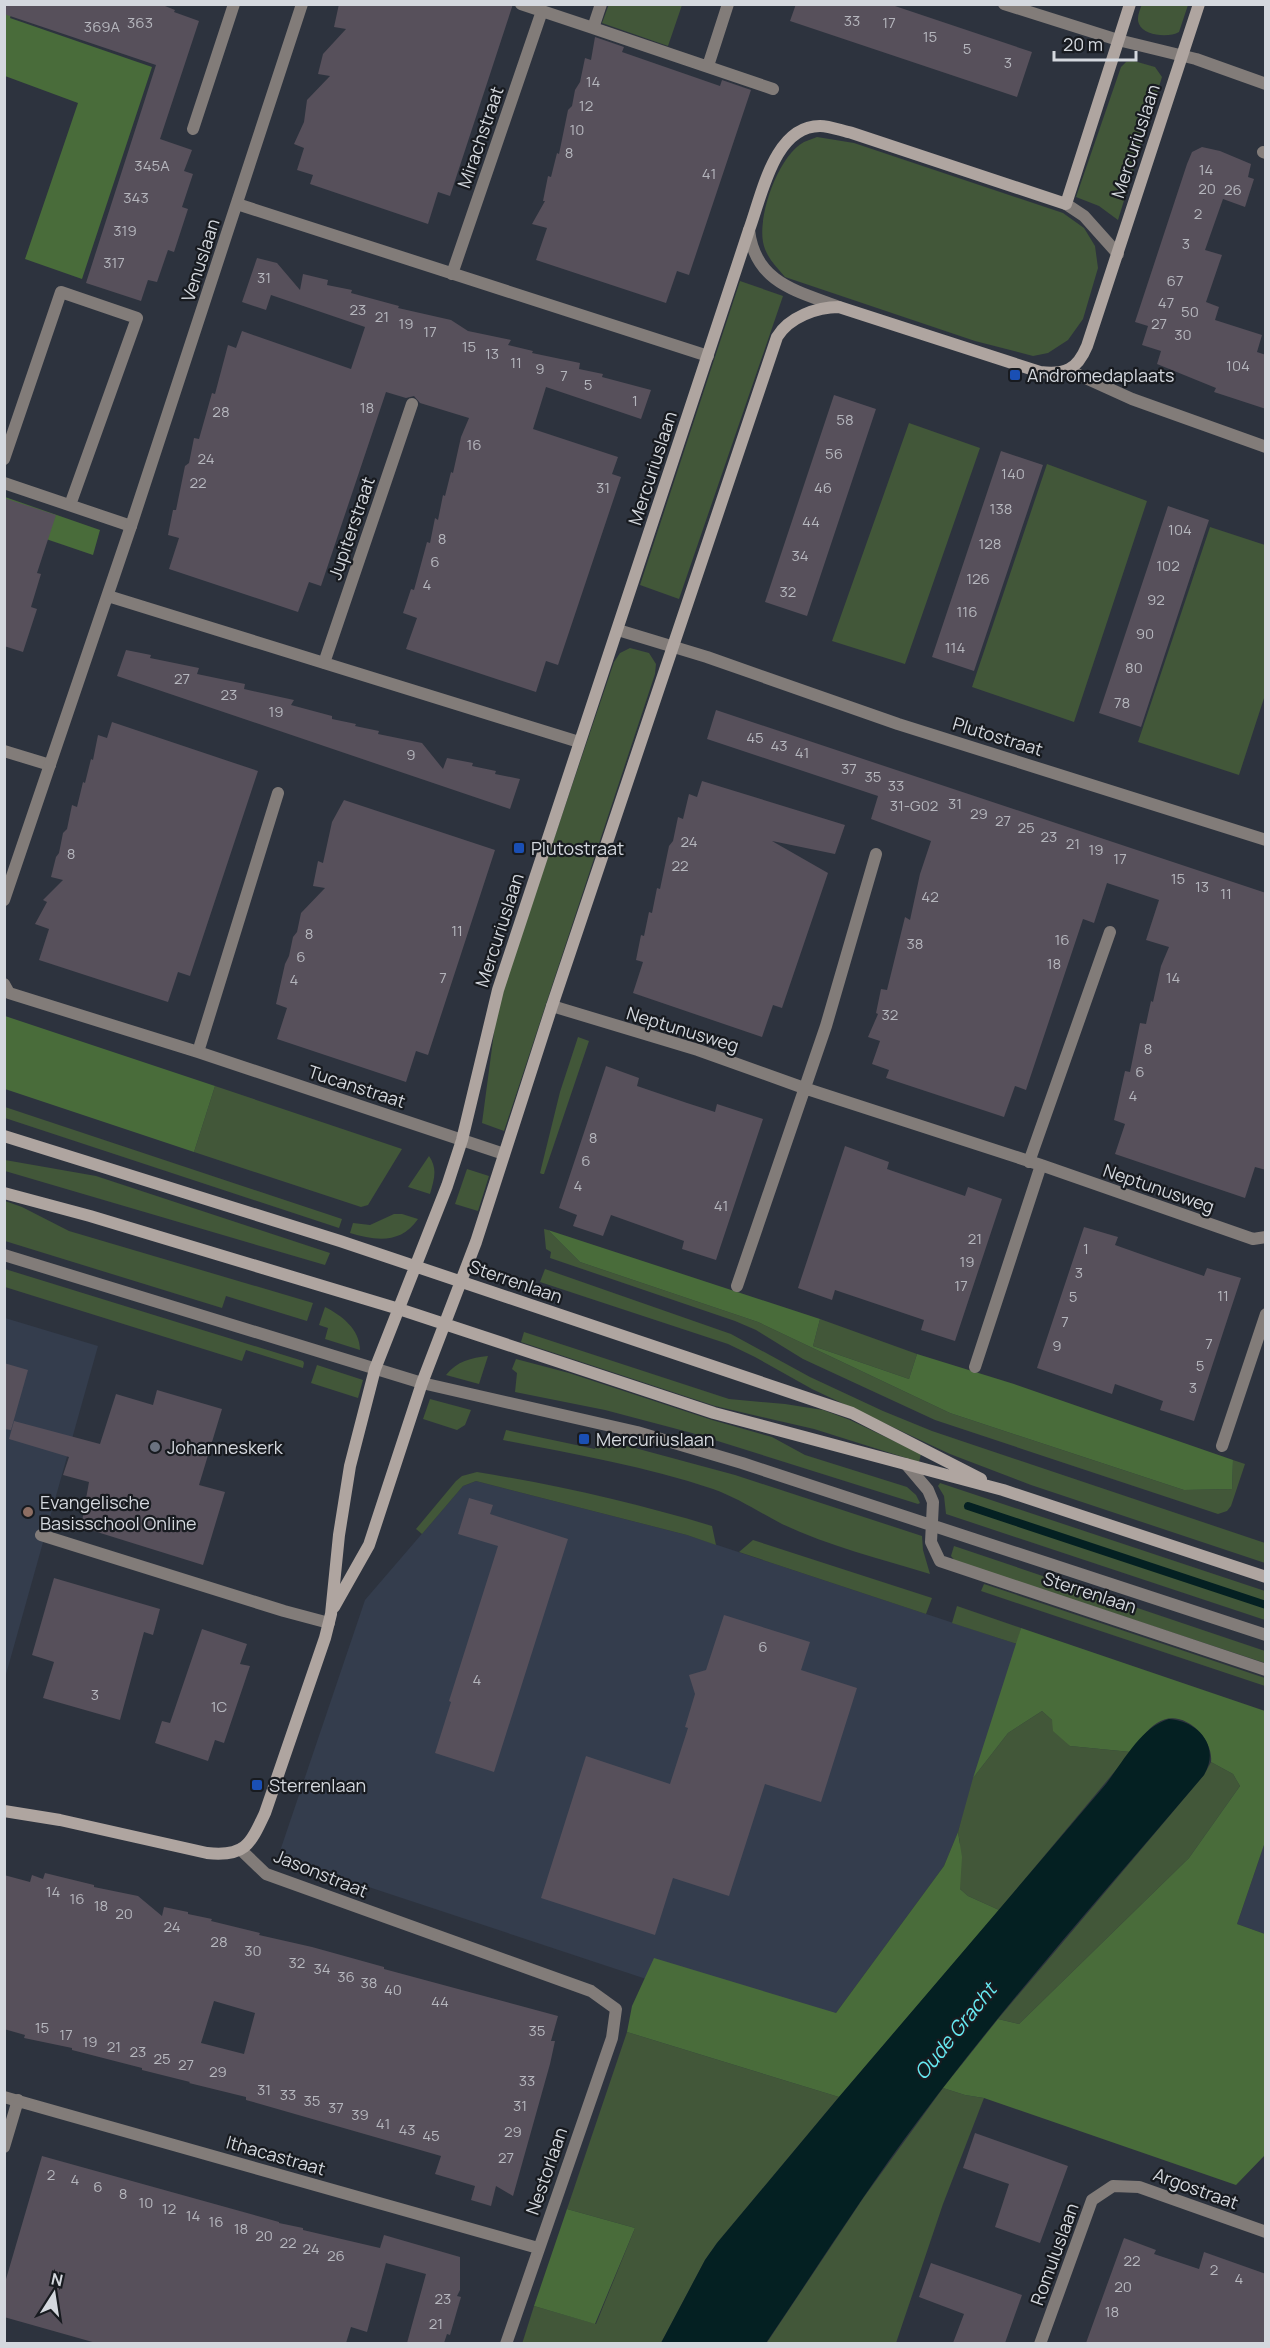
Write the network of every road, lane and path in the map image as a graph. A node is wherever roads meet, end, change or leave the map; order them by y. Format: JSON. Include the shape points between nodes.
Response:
{"nodes":[{"id":1,"x":234,"y":4,"type":"edge"},
{"id":2,"x":302,"y":4,"type":"edge"},
{"id":3,"x":521,"y":4,"type":"edge"},
{"id":4,"x":601,"y":4,"type":"edge"},
{"id":5,"x":728,"y":4,"type":"edge"},
{"id":6,"x":1004,"y":4,"type":"edge"},
{"id":7,"x":1130,"y":4,"type":"edge"},
{"id":8,"x":1199,"y":4,"type":"edge"},
{"id":9,"x":542,"y":11,"type":"junction"},
{"id":10,"x":593,"y":28,"type":"junction"},
{"id":11,"x":1118,"y":40,"type":"junction"},
{"id":12,"x":1182,"y":55,"type":"junction"},
{"id":13,"x":708,"y":66,"type":"junction"},
{"id":14,"x":1266,"y":84,"type":"edge"},
{"id":15,"x":773,"y":89,"type":"dead end"},
{"id":16,"x":193,"y":129,"type":"dead end"},
{"id":17,"x":237,"y":204,"type":"junction"},
{"id":18,"x":1066,"y":204,"type":"junction"},
{"id":19,"x":749,"y":230,"type":"junction"},
{"id":20,"x":1118,"y":254,"type":"junction"},
{"id":21,"x":452,"y":274,"type":"junction"},
{"id":22,"x":839,"y":307,"type":"junction"},
{"id":23,"x":708,"y":356,"type":"junction"},
{"id":24,"x":1068,"y":370,"type":"junction"},
{"id":25,"x":412,"y":404,"type":"dead end"},
{"id":26,"x":1266,"y":447,"type":"edge"},
{"id":27,"x":4,"y":459,"type":"edge"},
{"id":28,"x":4,"y":483,"type":"edge"},
{"id":29,"x":70,"y":505,"type":"junction"},
{"id":30,"x":131,"y":526,"type":"junction"},
{"id":31,"x":108,"y":596,"type":"junction"},
{"id":32,"x":618,"y":630,"type":"junction"},
{"id":33,"x":673,"y":647,"type":"junction"},
{"id":34,"x":324,"y":663,"type":"junction"},
{"id":35,"x":579,"y":742,"type":"junction"},
{"id":36,"x":4,"y":751,"type":"edge"},
{"id":37,"x":50,"y":765,"type":"junction"},
{"id":38,"x":278,"y":793,"type":"dead end"},
{"id":39,"x":1266,"y":840,"type":"edge"},
{"id":40,"x":876,"y":854,"type":"dead end"},
{"id":41,"x":4,"y":900,"type":"edge"},
{"id":42,"x":1110,"y":932,"type":"dead end"},
{"id":43,"x":4,"y":984,"type":"edge"},
{"id":44,"x":552,"y":1006,"type":"junction"},
{"id":45,"x":198,"y":1052,"type":"junction"},
{"id":46,"x":804,"y":1088,"type":"junction"},
{"id":47,"x":4,"y":1137,"type":"edge"},
{"id":48,"x":462,"y":1140,"type":"junction"},
{"id":49,"x":504,"y":1154,"type":"junction"},
{"id":50,"x":1035,"y":1164,"type":"junction"},
{"id":51,"x":4,"y":1193,"type":"edge"},
{"id":52,"x":1266,"y":1237,"type":"edge"},
{"id":53,"x":4,"y":1255,"type":"edge"},
{"id":54,"x":415,"y":1267,"type":"junction"},
{"id":55,"x":461,"y":1282,"type":"junction"},
{"id":56,"x":737,"y":1286,"type":"dead end"},
{"id":57,"x":399,"y":1309,"type":"junction"},
{"id":58,"x":1266,"y":1314,"type":"edge"},
{"id":59,"x":445,"y":1323,"type":"junction"},
{"id":60,"x":975,"y":1367,"type":"dead end"},
{"id":61,"x":375,"y":1370,"type":"junction"},
{"id":62,"x":422,"y":1383,"type":"junction"},
{"id":63,"x":1221,"y":1446,"type":"dead end"},
{"id":64,"x":906,"y":1464,"type":"junction"},
{"id":65,"x":1003,"y":1490,"type":"junction"},
{"id":66,"x":932,"y":1524,"type":"junction"},
{"id":67,"x":41,"y":1535,"type":"dead end"},
{"id":68,"x":1266,"y":1577,"type":"edge"},
{"id":69,"x":330,"y":1618,"type":"junction"},
{"id":70,"x":1266,"y":1635,"type":"edge"},
{"id":71,"x":1266,"y":1670,"type":"edge"},
{"id":72,"x":4,"y":1811,"type":"edge"},
{"id":73,"x":242,"y":1851,"type":"junction"},
{"id":74,"x":616,"y":2009,"type":"joint"},
{"id":75,"x":4,"y":2097,"type":"edge"},
{"id":76,"x":18,"y":2100,"type":"junction"},
{"id":77,"x":4,"y":2147,"type":"edge"},
{"id":78,"x":1113,"y":2187,"type":"joint"},
{"id":79,"x":1266,"y":2232,"type":"edge"},
{"id":80,"x":538,"y":2248,"type":"junction"},
{"id":81,"x":506,"y":2343,"type":"edge"},
{"id":82,"x":1040,"y":2343,"type":"edge"}],
"edges":[{"from":1,"to":16,"type":"street"},
{"from":2,"to":17,"type":"street","name":"Venuslaan"},
{"from":3,"to":9,"type":"street"},
{"from":4,"to":10,"type":"street"},
{"from":5,"to":13,"type":"street"},
{"from":6,"to":11,"type":"street"},
{"from":7,"to":11,"type":"street"},
{"from":8,"to":12,"type":"street","name":"Mercuriuslaan"},
{"from":9,"to":10,"type":"street"},
{"from":9,"to":21,"type":"street","name":"Mirachstraat"},
{"from":10,"to":13,"type":"street"},
{"from":11,"to":12,"type":"street"},
{"from":11,"to":18,"type":"street"},
{"from":12,"to":14,"type":"street"},
{"from":12,"to":20,"type":"street","name":"Mercuriuslaan"},
{"from":13,"to":15,"type":"street"},
{"from":17,"to":21,"type":"street"},
{"from":17,"to":30,"type":"street","name":"Venuslaan"},
{"from":18,"to":19,"type":"street","name":"Mercuriuslaan","via":[[820,126],[803,129],[778,152]]},
{"from":18,"to":20,"type":"street","name":"Mercuriuslaan","via":[[1084,216]]},
{"from":19,"to":22,"type":"street","name":"Mercuriuslaan","via":[[754,253],[771,276],[783,286]]},
{"from":19,"to":23,"type":"street","name":"Mercuriuslaan"},
{"from":20,"to":24,"type":"street","name":"Mercuriuslaan","via":[[1082,359]]},
{"from":21,"to":23,"type":"street"},
{"from":22,"to":24,"type":"street","name":"Mercuriuslaan","via":[[1040,372],[1056,374]]},
{"from":22,"to":33,"type":"street","name":"Mercuriuslaan","via":[[805,314],[777,337]]},
{"from":23,"to":32,"type":"street","name":"Mercuriuslaan"},
{"from":24,"to":26,"type":"street","via":[[1132,399]]},
{"from":25,"to":34,"type":"street","name":"Jupiterstraat"},
{"from":27,"to":29,"type":"street","via":[[61,292],[137,318]]},
{"from":28,"to":29,"type":"street"},
{"from":29,"to":30,"type":"street"},
{"from":30,"to":31,"type":"street","name":"Venuslaan"},
{"from":31,"to":34,"type":"street"},
{"from":31,"to":37,"type":"street","name":"Venuslaan"},
{"from":32,"to":33,"type":"street","name":"Plutostraat"},
{"from":32,"to":35,"type":"street","name":"Mercuriuslaan"},
{"from":33,"to":39,"type":"street","name":"Plutostraat","via":[[898,724]]},
{"from":33,"to":44,"type":"street","name":"Mercuriuslaan"},
{"from":34,"to":35,"type":"street"},
{"from":35,"to":48,"type":"street","name":"Mercuriuslaan","via":[[498,990]]},
{"from":36,"to":37,"type":"street"},
{"from":37,"to":41,"type":"street","name":"Venuslaan"},
{"from":38,"to":45,"type":"street"},
{"from":40,"to":46,"type":"street"},
{"from":42,"to":50,"type":"street"},
{"from":43,"to":45,"type":"street","name":"Tucanstraat","via":[[9,993]]},
{"from":44,"to":46,"type":"street","name":"Neptunusweg","via":[[698,1050]]},
{"from":44,"to":49,"type":"street","name":"Mercuriuslaan"},
{"from":45,"to":48,"type":"street","name":"Tucanstraat"},
{"from":46,"to":50,"type":"street","name":"Neptunusweg"},
{"from":46,"to":56,"type":"street"},
{"from":47,"to":54,"type":"street","name":"Sterrenlaan"},
{"from":48,"to":49,"type":"street","name":"Tucanstraat"},
{"from":48,"to":54,"type":"street","name":"Mercuriuslaan"},
{"from":49,"to":55,"type":"street","name":"Mercuriuslaan"},
{"from":50,"to":52,"type":"street","name":"Neptunusweg","via":[[1253,1239]]},
{"from":50,"to":60,"type":"street"},
{"from":51,"to":57,"type":"street","name":"Sterrenlaan"},
{"from":53,"to":61,"type":"street","name":"Sterrenlaan"},
{"from":54,"to":55,"type":"street","name":"Sterrenlaan"},
{"from":54,"to":57,"type":"street","name":"Mercuriuslaan"},
{"from":55,"to":59,"type":"street","name":"Mercuriuslaan"},
{"from":55,"to":65,"type":"street","name":"Sterrenlaan","via":[[852,1413]]},
{"from":57,"to":59,"type":"street","name":"Sterrenlaan"},
{"from":57,"to":61,"type":"street","name":"Mercuriuslaan"},
{"from":58,"to":63,"type":"street"},
{"from":59,"to":62,"type":"street","name":"Mercuriuslaan"},
{"from":59,"to":64,"type":"street","name":"Sterrenlaan","via":[[714,1413]]},
{"from":61,"to":62,"type":"street","name":"Sterrenlaan"},
{"from":61,"to":69,"type":"street","name":"Mercuriuslaan","via":[[350,1466]]},
{"from":62,"to":66,"type":"street","name":"Sterrenlaan","via":[[637,1432]]},
{"from":62,"to":69,"type":"street","name":"Mercuriuslaan","via":[[369,1545]]},
{"from":64,"to":65,"type":"street","name":"Sterrenlaan"},
{"from":64,"to":66,"type":"street","name":"Sterrenlaan","via":[[928,1490],[933,1502]]},
{"from":65,"to":68,"type":"street","name":"Sterrenlaan"},
{"from":66,"to":70,"type":"street","name":"Sterrenlaan"},
{"from":66,"to":71,"type":"street","name":"Sterrenlaan","via":[[931,1542],[940,1561]]},
{"from":67,"to":69,"type":"street","via":[[284,1611]]},
{"from":69,"to":73,"type":"street","name":"Mercuriuslaan","via":[[266,1813]]},
{"from":72,"to":73,"type":"street","via":[[207,1853],[225,1855]]},
{"from":73,"to":74,"type":"street","name":"Jasonstraat","via":[[266,1874],[591,1991]]},
{"from":74,"to":80,"type":"street","name":"Nestorlaan","via":[[612,2038]]},
{"from":75,"to":76,"type":"street","name":"Ithacastraat"},
{"from":76,"to":77,"type":"street"},
{"from":76,"to":80,"type":"street","name":"Ithacastraat"},
{"from":78,"to":79,"type":"street","name":"Argostraat","via":[[1139,2187]]},
{"from":78,"to":82,"type":"street","name":"Romuluslaan","via":[[1092,2200]]},
{"from":80,"to":81,"type":"street","name":"Nestorlaan"}]}
